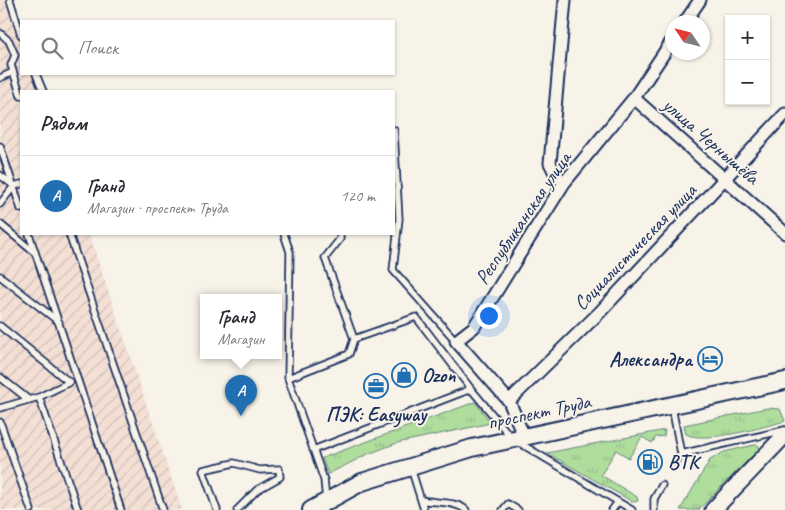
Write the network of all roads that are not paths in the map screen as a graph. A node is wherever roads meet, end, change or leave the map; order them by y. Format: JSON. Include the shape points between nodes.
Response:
{"nodes":[{"id":1,"x":10,"y":0,"type":"edge"},
{"id":2,"x":565,"y":0,"type":"edge"},
{"id":3,"x":700,"y":0,"type":"edge"},
{"id":4,"x":690,"y":15,"type":"edge"},
{"id":5,"x":20,"y":32,"type":"edge"},
{"id":6,"x":0,"y":33,"type":"edge"},
{"id":7,"x":665,"y":52,"type":"edge"},
{"id":8,"x":13,"y":72,"type":"junction"},
{"id":9,"x":36,"y":75,"type":"edge"},
{"id":10,"x":0,"y":78,"type":"edge"},
{"id":11,"x":43,"y":90,"type":"edge"},
{"id":12,"x":20,"y":93,"type":"edge"},
{"id":13,"x":634,"y":98,"type":"junction"},
{"id":14,"x":785,"y":114,"type":"edge"},
{"id":15,"x":0,"y":146,"type":"edge"},
{"id":16,"x":395,"y":148,"type":"edge"},
{"id":17,"x":0,"y":175,"type":"edge"},
{"id":18,"x":725,"y":179,"type":"junction"},
{"id":19,"x":20,"y":184,"type":"edge"},
{"id":20,"x":564,"y":184,"type":"junction"},
{"id":21,"x":14,"y":186,"type":"junction"},
{"id":22,"x":0,"y":204,"type":"edge"},
{"id":23,"x":20,"y":206,"type":"edge"},
{"id":24,"x":0,"y":224,"type":"edge"},
{"id":25,"x":785,"y":233,"type":"edge"},
{"id":26,"x":30,"y":235,"type":"edge"},
{"id":27,"x":68,"y":235,"type":"edge"},
{"id":28,"x":284,"y":235,"type":"edge"},
{"id":29,"x":340,"y":235,"type":"edge"},
{"id":30,"x":36,"y":254,"type":"junction"},
{"id":31,"x":0,"y":276,"type":"edge"},
{"id":32,"x":59,"y":322,"type":"junction"},
{"id":33,"x":0,"y":326,"type":"edge"},
{"id":34,"x":354,"y":340,"type":"junction"},
{"id":35,"x":456,"y":341,"type":"junction"},
{"id":36,"x":0,"y":377,"type":"edge"},
{"id":37,"x":78,"y":378,"type":"junction"},
{"id":38,"x":288,"y":378,"type":"junction"},
{"id":39,"x":785,"y":381,"type":"edge"},
{"id":40,"x":69,"y":382,"type":"junction"},
{"id":41,"x":471,"y":389,"type":"junction"},
{"id":42,"x":39,"y":397,"type":"junction"},
{"id":43,"x":29,"y":400,"type":"junction"},
{"id":44,"x":509,"y":401,"type":"junction"},
{"id":45,"x":672,"y":405,"type":"junction"},
{"id":46,"x":0,"y":408,"type":"edge"},
{"id":47,"x":0,"y":422,"type":"edge"},
{"id":48,"x":785,"y":430,"type":"edge"},
{"id":49,"x":785,"y":435,"type":"edge"},
{"id":50,"x":518,"y":438,"type":"junction"},
{"id":51,"x":313,"y":450,"type":"junction"},
{"id":52,"x":681,"y":454,"type":"junction"},
{"id":53,"x":676,"y":462,"type":"dead end"},
{"id":54,"x":411,"y":466,"type":"junction"},
{"id":55,"x":662,"y":485,"type":"dead end"},
{"id":56,"x":326,"y":500,"type":"junction"},
{"id":57,"x":421,"y":500,"type":"junction"},
{"id":58,"x":618,"y":502,"type":"junction"},
{"id":59,"x":31,"y":510,"type":"edge"},
{"id":60,"x":78,"y":510,"type":"edge"},
{"id":61,"x":121,"y":510,"type":"edge"},
{"id":62,"x":163,"y":510,"type":"edge"},
{"id":63,"x":217,"y":510,"type":"edge"},
{"id":64,"x":237,"y":510,"type":"edge"},
{"id":65,"x":311,"y":510,"type":"edge"},
{"id":66,"x":424,"y":510,"type":"edge"},
{"id":67,"x":466,"y":510,"type":"edge"},
{"id":68,"x":503,"y":510,"type":"edge"},
{"id":69,"x":518,"y":510,"type":"edge"},
{"id":70,"x":612,"y":510,"type":"edge"},
{"id":71,"x":632,"y":510,"type":"edge"},
{"id":72,"x":654,"y":510,"type":"edge"},
{"id":73,"x":712,"y":510,"type":"edge"}],
"edges":[{"from":1,"to":5,"type":"lane"},
{"from":2,"to":20,"type":"street","via":[[550,163]]},
{"from":3,"to":4,"type":"street"},
{"from":6,"to":8,"type":"lane","via":[[9,40],[15,55],[11,65]]},
{"from":7,"to":13,"type":"street","name":"Республиканская улица"},
{"from":8,"to":10,"type":"lane"},
{"from":8,"to":12,"type":"lane"},
{"from":9,"to":11,"type":"lane"},
{"from":13,"to":18,"type":"street","name":"улица Чернышёва"},
{"from":13,"to":20,"type":"street","name":"Республиканская улица"},
{"from":14,"to":18,"type":"street","name":"Социалистическая улица"},
{"from":15,"to":21,"type":"lane"},
{"from":16,"to":35,"type":"lane","via":[[399,219],[393,270]]},
{"from":17,"to":21,"type":"lane"},
{"from":18,"to":25,"type":"street","name":"улица Чернышёва"},
{"from":18,"to":44,"type":"street","name":"Социалистическая улица","via":[[600,312]]},
{"from":19,"to":21,"type":"lane"},
{"from":20,"to":35,"type":"street","name":"Республиканская улица","via":[[474,327]]},
{"from":21,"to":22,"type":"lane"},
{"from":21,"to":23,"type":"lane"},
{"from":24,"to":30,"type":"lane"},
{"from":26,"to":30,"type":"lane"},
{"from":27,"to":62,"type":"lane"},
{"from":28,"to":38,"type":"lane","via":[[290,252]]},
{"from":29,"to":34,"type":"lane","via":[[324,258]]},
{"from":30,"to":32,"type":"lane"},
{"from":31,"to":32,"type":"lane"},
{"from":32,"to":37,"type":"lane"},
{"from":33,"to":40,"type":"lane"},
{"from":34,"to":38,"type":"lane","via":[[349,354]]},
{"from":34,"to":41,"type":"lane","via":[[416,317]]},
{"from":35,"to":44,"type":"street"},
{"from":36,"to":43,"type":"lane"},
{"from":37,"to":40,"type":"lane"},
{"from":37,"to":61,"type":"lane"},
{"from":38,"to":51,"type":"lane"},
{"from":39,"to":45,"type":"main road","name":"проспект Труда"},
{"from":40,"to":42,"type":"lane"},
{"from":41,"to":50,"type":"lane"},
{"from":41,"to":51,"type":"lane"},
{"from":42,"to":43,"type":"lane"},
{"from":42,"to":60,"type":"lane"},
{"from":43,"to":46,"type":"lane"},
{"from":44,"to":50,"type":"street"},
{"from":45,"to":50,"type":"main road","name":"проспект Труда"},
{"from":45,"to":52,"type":"lane"},
{"from":47,"to":59,"type":"lane"},
{"from":48,"to":52,"type":"lane"},
{"from":49,"to":73,"type":"street"},
{"from":50,"to":54,"type":"main road","name":"проспект Труда"},
{"from":50,"to":58,"type":"lane"},
{"from":51,"to":56,"type":"lane","via":[[324,480]]},
{"from":52,"to":53,"type":"lane"},
{"from":54,"to":56,"type":"main road","name":"проспект Труда","via":[[362,482]]},
{"from":54,"to":57,"type":"lane"},
{"from":55,"to":72,"type":"lane","via":[[654,499]]},
{"from":56,"to":65,"type":"main road","name":"проспект Труда"},
{"from":57,"to":66,"type":"lane"},
{"from":57,"to":67,"type":"lane","via":[[451,503]]},
{"from":58,"to":70,"type":"lane"},
{"from":58,"to":71,"type":"lane"},
{"from":63,"to":64,"type":"lane","via":[[203,470],[234,463],[260,470],[278,468],[280,477],[257,490]]},
{"from":68,"to":69,"type":"lane","via":[[508,504]]}]}
